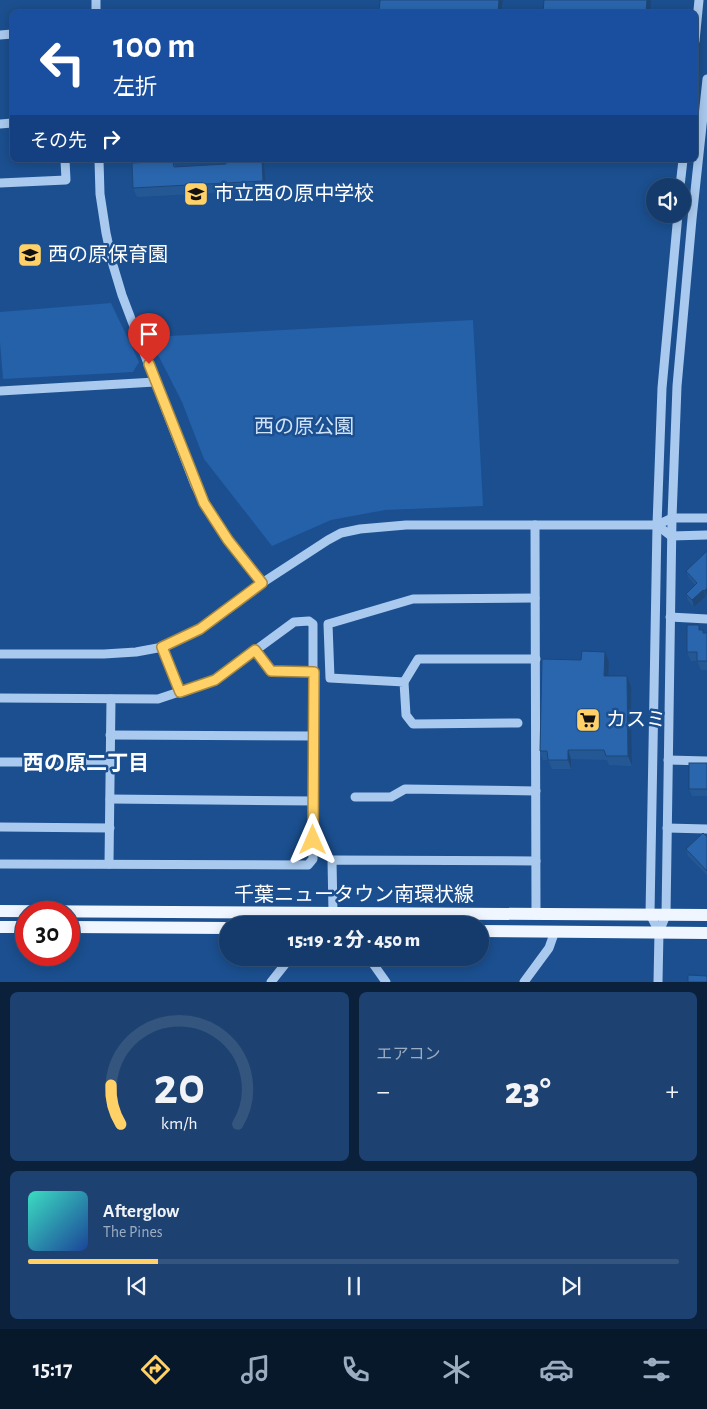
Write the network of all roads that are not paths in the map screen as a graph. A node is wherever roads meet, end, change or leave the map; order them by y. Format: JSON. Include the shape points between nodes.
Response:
{"nodes":[{"id":1,"x":707,"y":79,"type":"edge"},
{"id":2,"x":698,"y":93,"type":"edge"},
{"id":3,"x":705,"y":94,"type":"junction"},
{"id":4,"x":698,"y":161,"type":"edge"},
{"id":5,"x":65,"y":162,"type":"edge"},
{"id":6,"x":99,"y":162,"type":"edge"},
{"id":7,"x":683,"y":162,"type":"edge"},
{"id":8,"x":698,"y":162,"type":"edge"},
{"id":9,"x":681,"y":178,"type":"edge"},
{"id":10,"x":0,"y":183,"type":"edge"},
{"id":11,"x":677,"y":223,"type":"edge"},
{"id":12,"x":155,"y":382,"type":"junction"},
{"id":13,"x":0,"y":391,"type":"edge"},
{"id":14,"x":672,"y":518,"type":"junction"},
{"id":15,"x":707,"y":518,"type":"edge"},
{"id":16,"x":535,"y":525,"type":"junction"},
{"id":17,"x":657,"y":525,"type":"junction"},
{"id":18,"x":672,"y":536,"type":"junction"},
{"id":19,"x":707,"y":536,"type":"edge"},
{"id":20,"x":262,"y":583,"type":"junction"},
{"id":21,"x":535,"y":598,"type":"junction"},
{"id":22,"x":670,"y":617,"type":"junction"},
{"id":23,"x":707,"y":619,"type":"edge"},
{"id":24,"x":162,"y":647,"type":"junction"},
{"id":25,"x":255,"y":650,"type":"junction"},
{"id":26,"x":0,"y":654,"type":"edge"},
{"id":27,"x":536,"y":659,"type":"junction"},
{"id":28,"x":314,"y":672,"type":"junction"},
{"id":29,"x":404,"y":682,"type":"junction"},
{"id":30,"x":180,"y":692,"type":"junction"},
{"id":31,"x":0,"y":698,"type":"edge"},
{"id":32,"x":111,"y":699,"type":"junction"},
{"id":33,"x":518,"y":724,"type":"dead end"},
{"id":34,"x":110,"y":735,"type":"junction"},
{"id":35,"x":314,"y":736,"type":"junction"},
{"id":36,"x":668,"y":760,"type":"junction"},
{"id":37,"x":707,"y":761,"type":"edge"},
{"id":38,"x":0,"y":762,"type":"edge"},
{"id":39,"x":110,"y":762,"type":"junction"},
{"id":40,"x":536,"y":791,"type":"junction"},
{"id":41,"x":355,"y":797,"type":"dead end"},
{"id":42,"x":110,"y":799,"type":"junction"},
{"id":43,"x":314,"y":800,"type":"junction"},
{"id":44,"x":0,"y":827,"type":"edge"},
{"id":45,"x":110,"y":828,"type":"junction"},
{"id":46,"x":667,"y":828,"type":"junction"},
{"id":47,"x":707,"y":829,"type":"edge"},
{"id":48,"x":536,"y":861,"type":"junction"},
{"id":49,"x":0,"y":864,"type":"edge"},
{"id":50,"x":109,"y":864,"type":"junction"},
{"id":51,"x":0,"y":911,"type":"edge"},
{"id":52,"x":333,"y":913,"type":"junction"},
{"id":53,"x":650,"y":914,"type":"junction"},
{"id":54,"x":666,"y":914,"type":"junction"},
{"id":55,"x":536,"y":915,"type":"junction"},
{"id":56,"x":707,"y":915,"type":"edge"},
{"id":57,"x":0,"y":927,"type":"edge"},
{"id":58,"x":15,"y":927,"type":"edge"},
{"id":59,"x":80,"y":927,"type":"edge"},
{"id":60,"x":219,"y":928,"type":"edge"},
{"id":61,"x":489,"y":931,"type":"edge"},
{"id":62,"x":556,"y":931,"type":"junction"},
{"id":63,"x":658,"y":932,"type":"junction"},
{"id":64,"x":707,"y":933,"type":"edge"},
{"id":65,"x":284,"y":966,"type":"edge"},
{"id":66,"x":374,"y":966,"type":"edge"},
{"id":67,"x":272,"y":982,"type":"edge"},
{"id":68,"x":386,"y":982,"type":"edge"},
{"id":69,"x":524,"y":982,"type":"edge"},
{"id":70,"x":658,"y":982,"type":"edge"}],
"edges":[{"from":1,"to":3,"type":"street"},
{"from":2,"to":3,"type":"street"},
{"from":3,"to":4,"type":"street"},
{"from":5,"to":10,"type":"street","via":[[66,180]]},
{"from":6,"to":12,"type":"street","via":[[112,265]]},
{"from":7,"to":9,"type":"street"},
{"from":8,"to":14,"type":"street","via":[[678,376]]},
{"from":11,"to":17,"type":"street","via":[[662,388]]},
{"from":12,"to":13,"type":"street"},
{"from":12,"to":20,"type":"street","via":[[204,503]]},
{"from":14,"to":15,"type":"street"},
{"from":14,"to":17,"type":"street"},
{"from":14,"to":18,"type":"street"},
{"from":16,"to":17,"type":"street"},
{"from":16,"to":20,"type":"street","via":[[406,525],[341,533]]},
{"from":16,"to":21,"type":"street"},
{"from":17,"to":18,"type":"street"},
{"from":17,"to":53,"type":"street"},
{"from":18,"to":19,"type":"street"},
{"from":18,"to":22,"type":"street"},
{"from":20,"to":24,"type":"street","via":[[200,629]]},
{"from":21,"to":27,"type":"street"},
{"from":21,"to":29,"type":"street","via":[[413,599],[328,624],[330,678]]},
{"from":22,"to":23,"type":"street"},
{"from":22,"to":36,"type":"street"},
{"from":24,"to":26,"type":"street","via":[[104,654]]},
{"from":24,"to":30,"type":"street"},
{"from":25,"to":28,"type":"street","via":[[271,671]]},
{"from":25,"to":28,"type":"street","via":[[294,622],[309,621],[314,629]]},
{"from":25,"to":30,"type":"street","via":[[215,680]]},
{"from":27,"to":29,"type":"street","via":[[418,659]]},
{"from":27,"to":40,"type":"street"},
{"from":28,"to":35,"type":"street"},
{"from":29,"to":33,"type":"street","via":[[406,715],[413,724]]},
{"from":30,"to":32,"type":"street","via":[[158,699]]},
{"from":31,"to":32,"type":"street"},
{"from":32,"to":34,"type":"street"},
{"from":34,"to":35,"type":"street"},
{"from":34,"to":39,"type":"street"},
{"from":35,"to":43,"type":"street"},
{"from":36,"to":37,"type":"street"},
{"from":36,"to":46,"type":"street"},
{"from":38,"to":39,"type":"street"},
{"from":39,"to":42,"type":"street"},
{"from":40,"to":41,"type":"street","via":[[405,789],[391,797]]},
{"from":40,"to":48,"type":"street"},
{"from":42,"to":43,"type":"street"},
{"from":42,"to":45,"type":"street"},
{"from":43,"to":50,"type":"street","via":[[313,859],[308,865]]},
{"from":44,"to":45,"type":"street"},
{"from":45,"to":50,"type":"street"},
{"from":46,"to":47,"type":"street"},
{"from":46,"to":54,"type":"street"},
{"from":48,"to":52,"type":"street","via":[[332,860]]},
{"from":48,"to":55,"type":"street"},
{"from":49,"to":50,"type":"street"},
{"from":51,"to":52,"type":"main road","name":"千葉ニュータウン南環状線"},
{"from":52,"to":55,"type":"main road","name":"千葉ニュータウン南環状線"},
{"from":53,"to":54,"type":"main road","name":"千葉ニュータウン南環状線"},
{"from":53,"to":55,"type":"main road","name":"千葉ニュータウン南環状線"},
{"from":53,"to":63,"type":"street"},
{"from":54,"to":56,"type":"main road","name":"千葉ニュータウン南環状線"},
{"from":54,"to":63,"type":"street"},
{"from":57,"to":58,"type":"main road"},
{"from":59,"to":60,"type":"main road","name":"千葉ニュータウン南環状線"},
{"from":61,"to":62,"type":"main road","name":"千葉ニュータウン南環状線"},
{"from":62,"to":63,"type":"main road","name":"千葉ニュータウン南環状線"},
{"from":62,"to":69,"type":"street","via":[[549,948]]},
{"from":63,"to":64,"type":"main road","name":"千葉ニュータウン南環状線"},
{"from":63,"to":70,"type":"street"},
{"from":65,"to":67,"type":"street"},
{"from":66,"to":68,"type":"street"}]}
